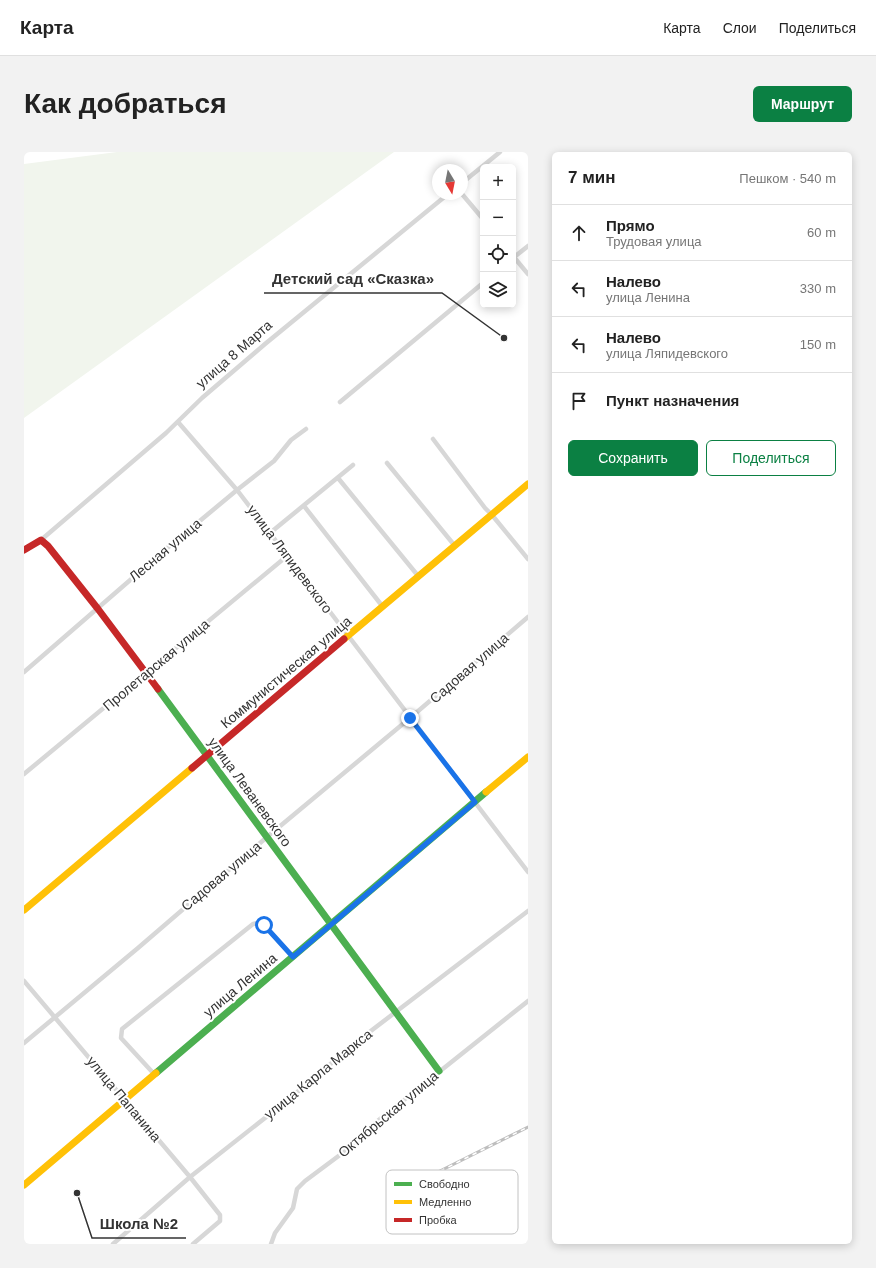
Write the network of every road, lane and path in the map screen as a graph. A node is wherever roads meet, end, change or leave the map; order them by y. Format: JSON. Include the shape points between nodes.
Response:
{"nodes":[{"id":1,"x":500,"y":152,"type":"edge"},
{"id":2,"x":468,"y":178,"type":"edge"},
{"id":3,"x":441,"y":200,"type":"edge"},
{"id":4,"x":467,"y":200,"type":"edge"},
{"id":5,"x":480,"y":216,"type":"edge"},
{"id":6,"x":528,"y":246,"type":"edge"},
{"id":7,"x":516,"y":255,"type":"edge"},
{"id":8,"x":516,"y":260,"type":"edge"},
{"id":9,"x":528,"y":274,"type":"edge"},
{"id":10,"x":480,"y":285,"type":"edge"},
{"id":11,"x":340,"y":402,"type":"dead end"},
{"id":12,"x":178,"y":422,"type":"junction"},
{"id":13,"x":306,"y":429,"type":"dead end"},
{"id":14,"x":434,"y":439,"type":"dead end"},
{"id":15,"x":387,"y":463,"type":"dead end"},
{"id":16,"x":353,"y":465,"type":"dead end"},
{"id":17,"x":338,"y":478,"type":"junction"},
{"id":18,"x":528,"y":484,"type":"edge"},
{"id":19,"x":236,"y":490,"type":"junction"},
{"id":20,"x":304,"y":506,"type":"junction"},
{"id":21,"x":492,"y":515,"type":"junction"},
{"id":22,"x":270,"y":533,"type":"junction"},
{"id":23,"x":41,"y":540,"type":"junction"},
{"id":24,"x":455,"y":546,"type":"junction"},
{"id":25,"x":24,"y":550,"type":"edge"},
{"id":26,"x":287,"y":556,"type":"junction"},
{"id":27,"x":528,"y":559,"type":"edge"},
{"id":28,"x":419,"y":577,"type":"junction"},
{"id":29,"x":383,"y":608,"type":"junction"},
{"id":30,"x":98,"y":609,"type":"junction"},
{"id":31,"x":528,"y":617,"type":"edge"},
{"id":32,"x":349,"y":636,"type":"junction"},
{"id":33,"x":24,"y":672,"type":"edge"},
{"id":34,"x":146,"y":673,"type":"junction"},
{"id":35,"x":410,"y":718,"type":"junction"},
{"id":36,"x":207,"y":756,"type":"junction"},
{"id":37,"x":528,"y":757,"type":"edge"},
{"id":38,"x":24,"y":774,"type":"edge"},
{"id":39,"x":475,"y":802,"type":"junction"},
{"id":40,"x":267,"y":837,"type":"junction"},
{"id":41,"x":528,"y":872,"type":"edge"},
{"id":42,"x":24,"y":910,"type":"edge"},
{"id":43,"x":528,"y":911,"type":"edge"},
{"id":44,"x":332,"y":924,"type":"junction"},
{"id":45,"x":293,"y":957,"type":"junction"},
{"id":46,"x":24,"y":982,"type":"edge"},
{"id":47,"x":528,"y":1001,"type":"edge"},
{"id":48,"x":396,"y":1011,"type":"junction"},
{"id":49,"x":54,"y":1017,"type":"junction"},
{"id":50,"x":24,"y":1043,"type":"edge"},
{"id":51,"x":439,"y":1071,"type":"junction"},
{"id":52,"x":155,"y":1074,"type":"junction"},
{"id":53,"x":125,"y":1100,"type":"junction"},
{"id":54,"x":190,"y":1177,"type":"junction"},
{"id":55,"x":24,"y":1185,"type":"edge"},
{"id":56,"x":113,"y":1244,"type":"edge"},
{"id":57,"x":193,"y":1244,"type":"edge"},
{"id":58,"x":271,"y":1244,"type":"edge"}],
"edges":[{"from":1,"to":2,"type":"street"},
{"from":3,"to":12,"type":"street","name":"улица 8 Марта","via":[[295,319]]},
{"from":4,"to":5,"type":"street"},
{"from":6,"to":7,"type":"street"},
{"from":8,"to":9,"type":"street"},
{"from":10,"to":11,"type":"street"},
{"from":12,"to":19,"type":"street","name":"улица Ляпидевского"},
{"from":12,"to":23,"type":"street","name":"улица 8 Марта"},
{"from":13,"to":19,"type":"street","name":"Лесная улица","via":[[291,440],[274,461]]},
{"from":14,"to":21,"type":"street"},
{"from":15,"to":24,"type":"street"},
{"from":16,"to":17,"type":"street"},
{"from":17,"to":20,"type":"street"},
{"from":17,"to":28,"type":"street"},
{"from":18,"to":21,"type":"street","name":"Коммунистическая улица"},
{"from":19,"to":22,"type":"street","name":"улица Ляпидевского"},
{"from":19,"to":30,"type":"street","name":"Лесная улица"},
{"from":20,"to":22,"type":"street"},
{"from":20,"to":29,"type":"street"},
{"from":21,"to":24,"type":"street","name":"Коммунистическая улица"},
{"from":21,"to":27,"type":"street"},
{"from":22,"to":26,"type":"street","name":"улица Ляпидевского"},
{"from":23,"to":25,"type":"street"},
{"from":23,"to":30,"type":"street","name":"улица Леваневского"},
{"from":24,"to":28,"type":"street","name":"Коммунистическая улица"},
{"from":26,"to":32,"type":"street","name":"улица Ляпидевского"},
{"from":26,"to":34,"type":"street","name":"Пролетарская улица"},
{"from":28,"to":29,"type":"street","name":"Коммунистическая улица"},
{"from":29,"to":32,"type":"street","name":"Коммунистическая улица"},
{"from":30,"to":33,"type":"street","name":"Лесная улица"},
{"from":30,"to":34,"type":"street","name":"улица Леваневского"},
{"from":31,"to":35,"type":"street","name":"Садовая улица"},
{"from":32,"to":35,"type":"street","name":"улица Ляпидевского"},
{"from":32,"to":36,"type":"street","name":"Коммунистическая улица"},
{"from":34,"to":36,"type":"street","name":"улица Леваневского"},
{"from":34,"to":38,"type":"street","name":"Пролетарская улица"},
{"from":35,"to":39,"type":"street","name":"улица Ляпидевского"},
{"from":35,"to":40,"type":"street","name":"Садовая улица"},
{"from":36,"to":40,"type":"street","name":"улица Леваневского"},
{"from":36,"to":42,"type":"street","name":"Коммунистическая улица"},
{"from":37,"to":39,"type":"street","name":"улица Ленина"},
{"from":39,"to":41,"type":"street","name":"улица Ляпидевского"},
{"from":39,"to":44,"type":"street","name":"улица Ленина"},
{"from":40,"to":44,"type":"street","name":"улица Леваневского"},
{"from":40,"to":49,"type":"street","name":"Садовая улица"},
{"from":43,"to":48,"type":"street","name":"улица Карла Маркса"},
{"from":44,"to":45,"type":"street","name":"улица Ленина"},
{"from":44,"to":48,"type":"street","name":"улица Леваневского"},
{"from":45,"to":52,"type":"street","name":"улица Ленина"},
{"from":45,"to":52,"type":"street","via":[[264,925],[253,924],[122,1029],[121,1038]]},
{"from":46,"to":49,"type":"street","name":"улица Папанина"},
{"from":47,"to":51,"type":"street","name":"Октябрьская улица"},
{"from":48,"to":51,"type":"street","name":"улица Леваневского"},
{"from":48,"to":54,"type":"street","name":"улица Карла Маркса"},
{"from":49,"to":50,"type":"street","name":"Садовая улица"},
{"from":49,"to":53,"type":"street","name":"улица Папанина"},
{"from":51,"to":58,"type":"street","name":"Октябрьская улица","via":[[375,1123],[360,1140],[304,1181],[297,1189],[294,1208],[277,1229]]},
{"from":52,"to":53,"type":"street","name":"улица Ленина"},
{"from":53,"to":54,"type":"street","name":"улица Папанина"},
{"from":53,"to":55,"type":"street","name":"улица Ленина"},
{"from":54,"to":56,"type":"street","name":"улица Карла Маркса"},
{"from":54,"to":57,"type":"street","name":"улица Папанина","via":[[221,1218]]}]}
